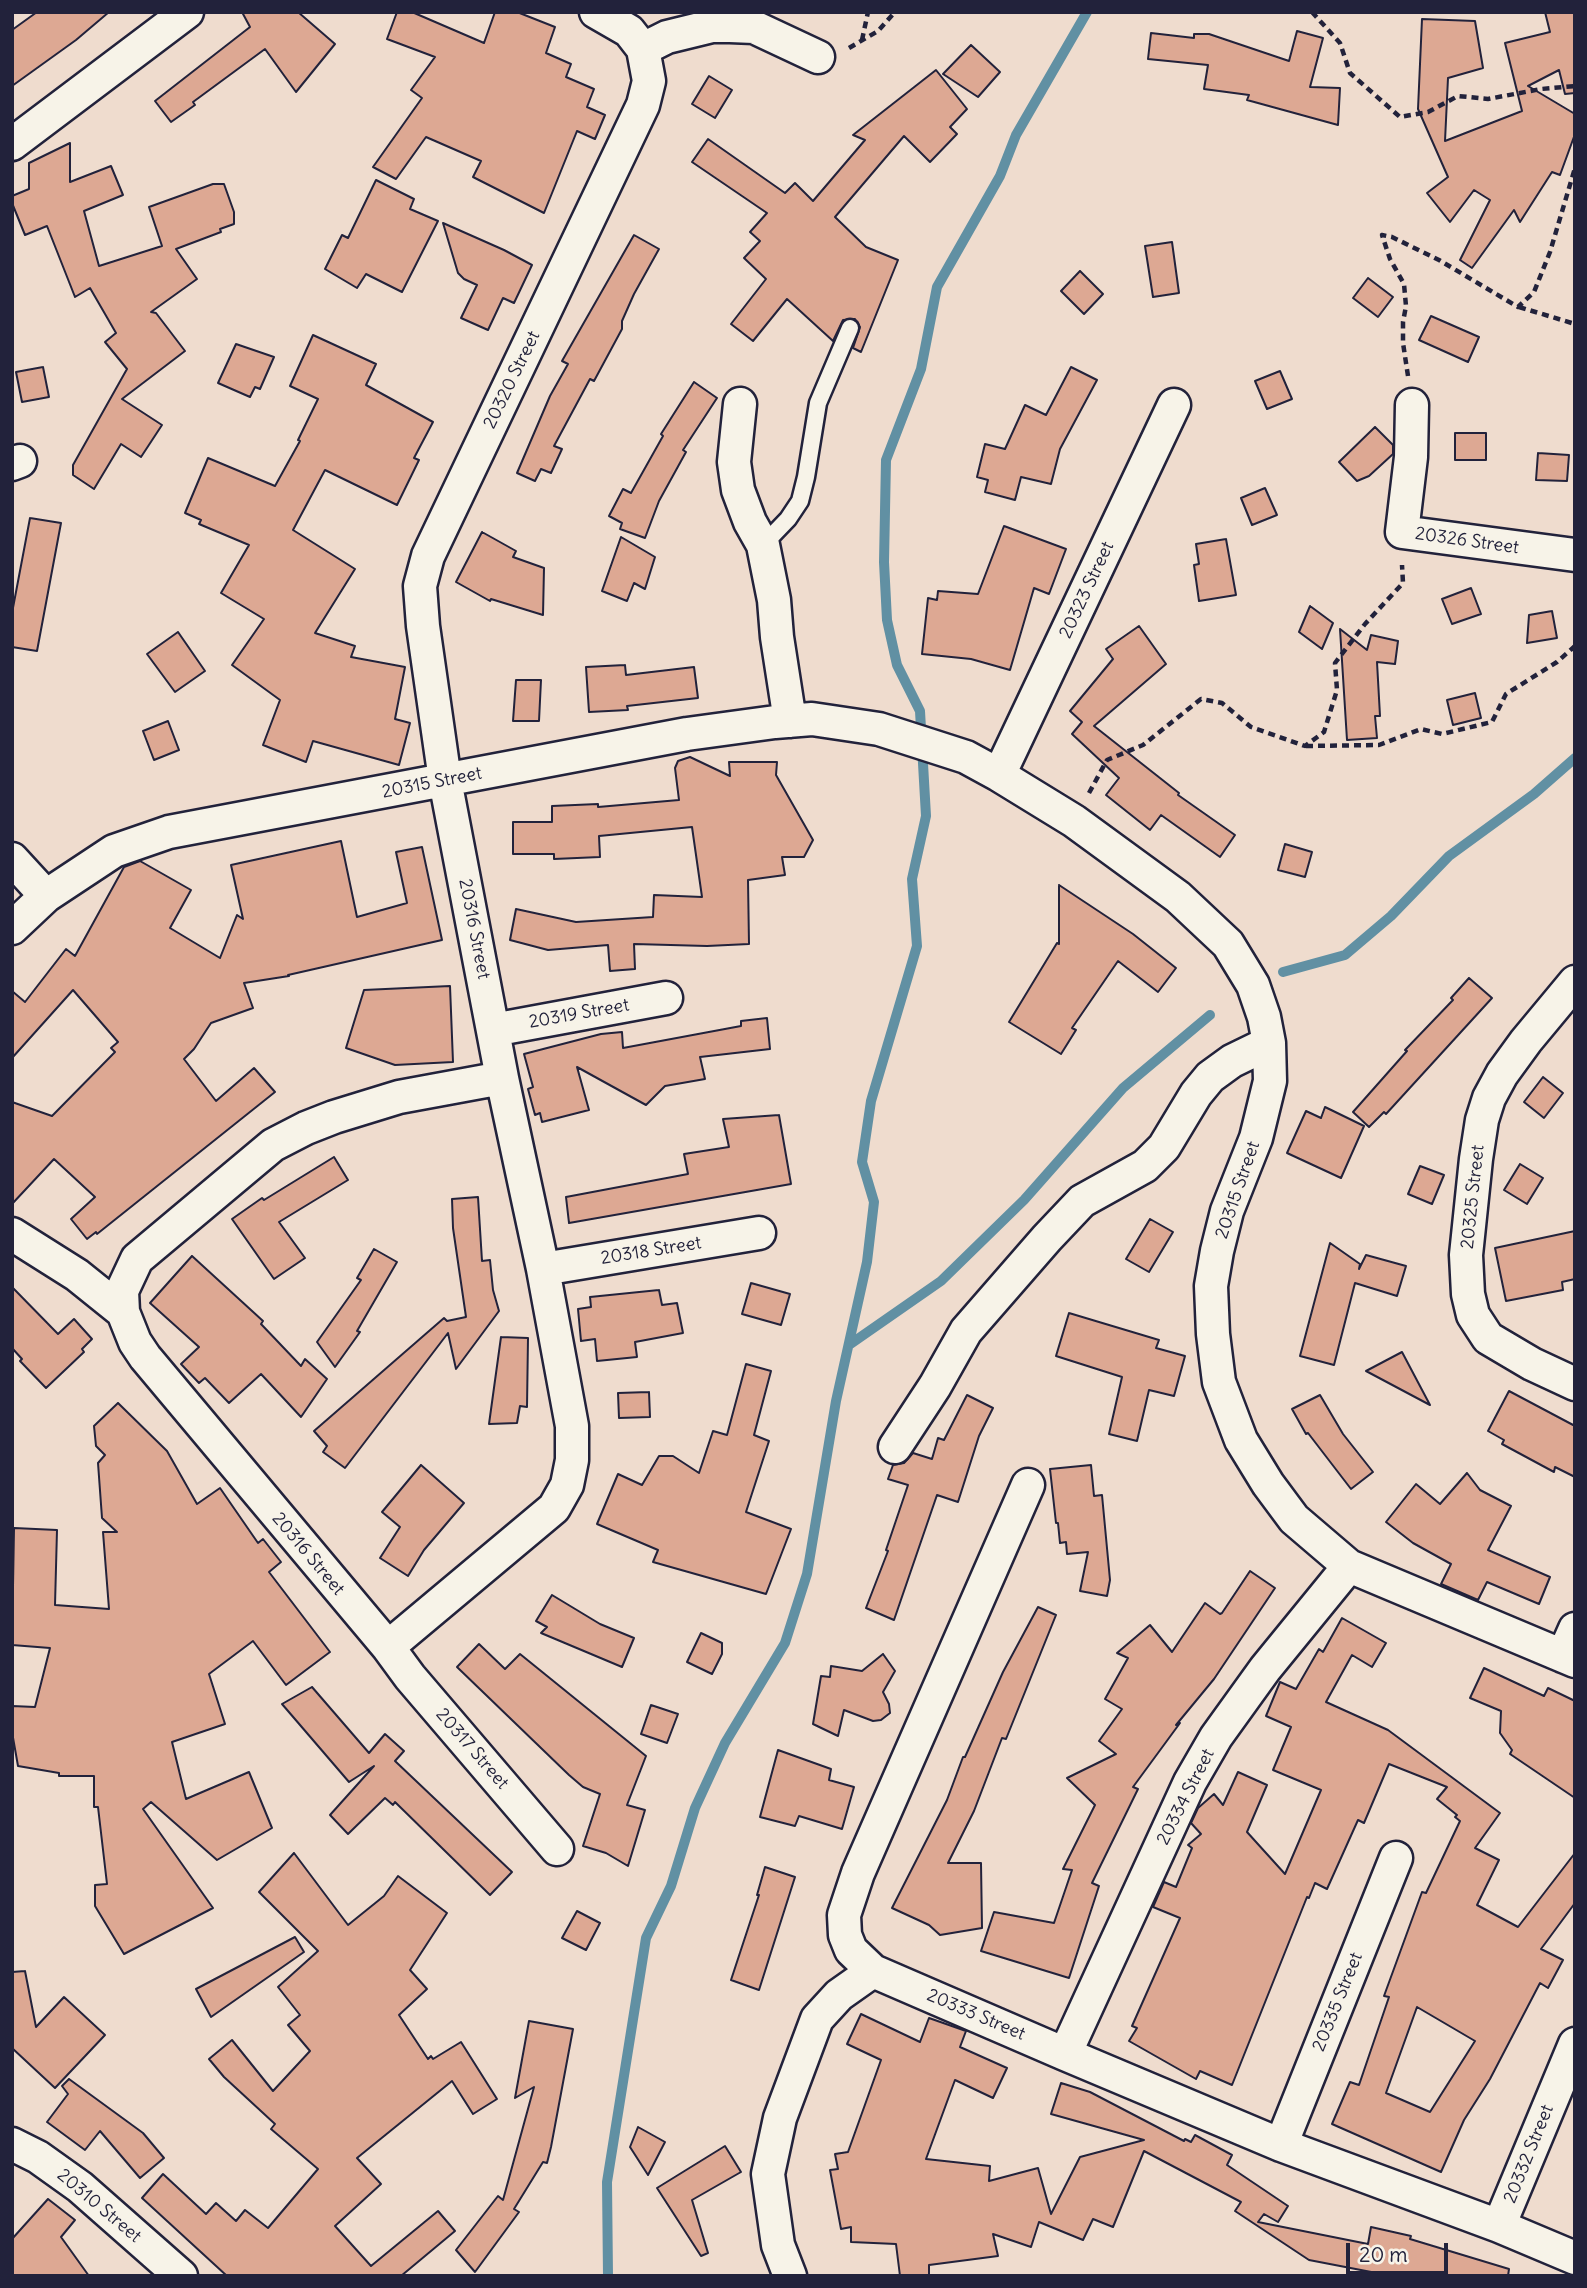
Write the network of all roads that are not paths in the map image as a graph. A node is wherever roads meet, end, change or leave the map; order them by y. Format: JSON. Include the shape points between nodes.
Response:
{"nodes":[{"id":1,"x":187,"y":12,"type":"edge"},
{"id":2,"x":596,"y":12,"type":"edge"},
{"id":3,"x":643,"y":49,"type":"junction"},
{"id":4,"x":818,"y":57,"type":"road end"},
{"id":5,"x":12,"y":144,"type":"edge"},
{"id":6,"x":850,"y":328,"type":"dead end"},
{"id":7,"x":740,"y":404,"type":"dead end"},
{"id":8,"x":1174,"y":405,"type":"dead end"},
{"id":9,"x":1412,"y":405,"type":"road end"},
{"id":10,"x":763,"y":545,"type":"junction"},
{"id":11,"x":1575,"y":555,"type":"edge"},
{"id":12,"x":790,"y":721,"type":"junction"},
{"id":13,"x":999,"y":775,"type":"junction"},
{"id":14,"x":445,"y":780,"type":"junction"},
{"id":15,"x":12,"y":859,"type":"edge"},
{"id":16,"x":46,"y":896,"type":"junction"},
{"id":17,"x":12,"y":928,"type":"edge"},
{"id":18,"x":1575,"y":982,"type":"edge"},
{"id":19,"x":666,"y":998,"type":"dead end"},
{"id":20,"x":493,"y":1030,"type":"junction"},
{"id":21,"x":1269,"y":1043,"type":"junction"},
{"id":22,"x":502,"y":1078,"type":"junction"},
{"id":23,"x":759,"y":1233,"type":"dead end"},
{"id":24,"x":12,"y":1234,"type":"edge"},
{"id":25,"x":543,"y":1269,"type":"junction"},
{"id":26,"x":123,"y":1312,"type":"junction"},
{"id":27,"x":1575,"y":1384,"type":"edge"},
{"id":28,"x":895,"y":1447,"type":"dead end"},
{"id":29,"x":1028,"y":1485,"type":"dead end"},
{"id":30,"x":1349,"y":1566,"type":"junction"},
{"id":31,"x":388,"y":1647,"type":"junction"},
{"id":32,"x":1571,"y":1649,"type":"edge"},
{"id":33,"x":557,"y":1849,"type":"dead end"},
{"id":34,"x":1396,"y":1858,"type":"dead end"},
{"id":35,"x":873,"y":1971,"type":"junction"},
{"id":36,"x":1575,"y":2043,"type":"edge"},
{"id":37,"x":1065,"y":2054,"type":"junction"},
{"id":38,"x":12,"y":2144,"type":"edge"},
{"id":39,"x":1280,"y":2145,"type":"junction"},
{"id":40,"x":1499,"y":2227,"type":"junction"},
{"id":41,"x":1575,"y":2258,"type":"edge"},
{"id":42,"x":181,"y":2276,"type":"edge"},
{"id":43,"x":790,"y":2276,"type":"edge"}],
"edges":[{"from":1,"to":5,"type":"street"},
{"from":2,"to":3,"type":"street","via":[[629,31]]},
{"from":3,"to":4,"type":"street","via":[[667,37],[712,26],[754,27]]},
{"from":3,"to":14,"type":"street","name":"20320 Street","via":[[649,81],[643,105],[428,556],[420,586]]},
{"from":6,"to":10,"type":"lane","via":[[818,403],[800,500]]},
{"from":7,"to":10,"type":"street","via":[[734,462],[738,490]]},
{"from":8,"to":13,"type":"street","name":"20323 Street"},
{"from":9,"to":11,"type":"street","name":"20326 Street","via":[[1402,532]]},
{"from":10,"to":12,"type":"street"},
{"from":12,"to":13,"type":"street","name":"20315 Street","via":[[812,719],[889,732],[966,757]]},
{"from":12,"to":14,"type":"street","name":"20315 Street","via":[[687,734]]},
{"from":13,"to":21,"type":"street","name":"20315 Street","via":[[1074,821],[1178,897],[1228,944],[1253,985]]},
{"from":14,"to":16,"type":"street","name":"20315 Street","via":[[170,832],[114,851]]},
{"from":14,"to":20,"type":"street","name":"20316 Street"},
{"from":15,"to":16,"type":"street"},
{"from":16,"to":17,"type":"street","name":"20315 Street"},
{"from":18,"to":27,"type":"street","name":"20325 Street","via":[[1526,1041],[1489,1098],[1476,1159],[1466,1255],[1473,1315],[1488,1338]]},
{"from":19,"to":20,"type":"street","name":"20319 Street"},
{"from":20,"to":22,"type":"street","name":"20316 Street"},
{"from":21,"to":28,"type":"street","via":[[1210,1077],[1164,1147],[1145,1166],[1082,1201],[1046,1238],[965,1331]]},
{"from":21,"to":30,"type":"street","name":"20315 Street","via":[[1270,1081],[1256,1138],[1227,1211],[1211,1286],[1219,1382],[1241,1440],[1268,1484],[1294,1519]]},
{"from":22,"to":25,"type":"street","name":"20316 Street"},
{"from":22,"to":26,"type":"street","via":[[399,1097],[334,1117],[273,1145],[137,1259],[122,1291]]},
{"from":23,"to":25,"type":"street","name":"20318 Street"},
{"from":24,"to":26,"type":"street"},
{"from":25,"to":31,"type":"street","name":"20316 Street","via":[[572,1426],[567,1485],[554,1508],[539,1522]]},
{"from":26,"to":31,"type":"street","name":"20316 Street","via":[[145,1357]]},
{"from":29,"to":35,"type":"street","name":"20333 Street","via":[[858,1873],[844,1915],[851,1950]]},
{"from":30,"to":32,"type":"street","name":"20315 Street"},
{"from":30,"to":37,"type":"street","name":"20334 Street","via":[[1265,1669],[1190,1782]]},
{"from":31,"to":33,"type":"street","name":"20317 Street"},
{"from":34,"to":39,"type":"street","name":"20335 Street"},
{"from":35,"to":37,"type":"street","name":"20333 Street"},
{"from":35,"to":43,"type":"street","via":[[839,1995],[817,2019],[780,2118],[768,2174],[778,2245]]},
{"from":36,"to":40,"type":"street","name":"20332 Street"},
{"from":37,"to":39,"type":"street","name":"20333 Street"},
{"from":38,"to":42,"type":"street","name":"20310 Street","via":[[80,2187]]},
{"from":39,"to":40,"type":"street","name":"20333 Street"},
{"from":40,"to":41,"type":"street","name":"20333 Street"}]}
